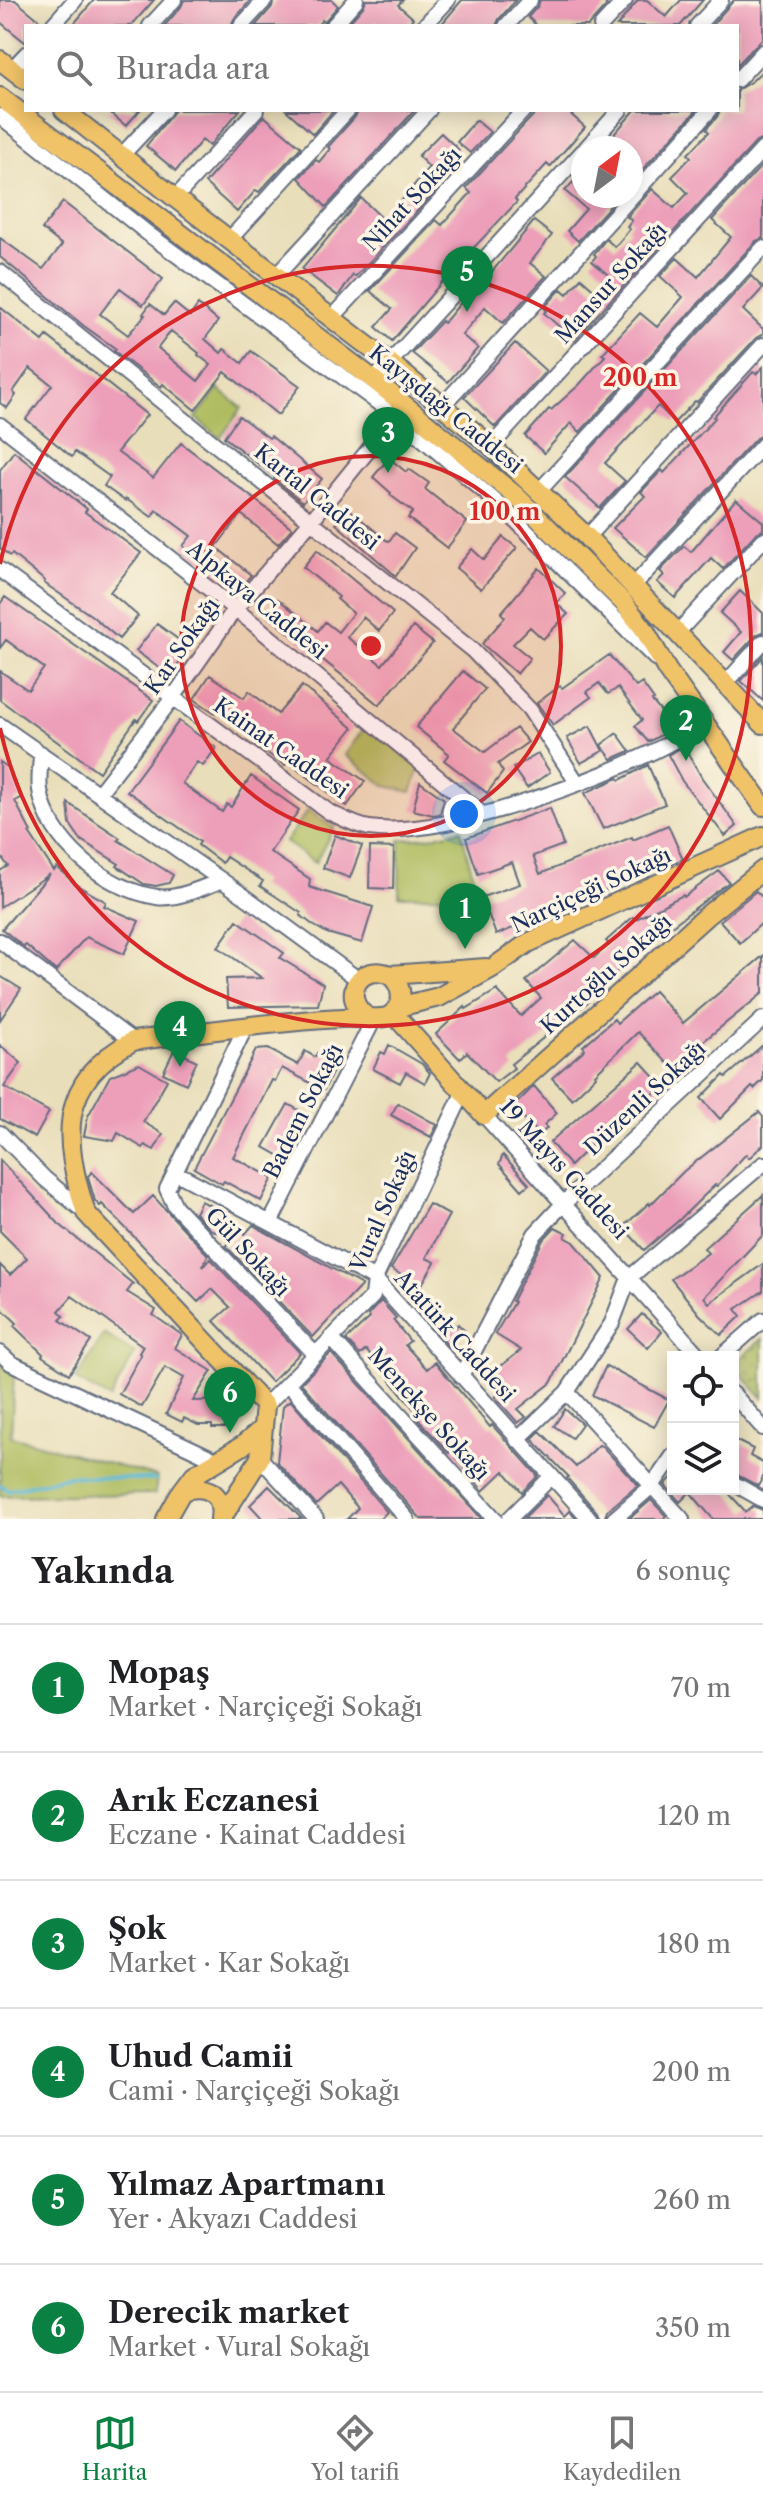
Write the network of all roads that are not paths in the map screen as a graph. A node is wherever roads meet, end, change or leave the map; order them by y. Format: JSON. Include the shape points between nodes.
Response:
{"nodes":[{"id":1,"x":75,"y":0,"type":"edge"},
{"id":2,"x":174,"y":0,"type":"edge"},
{"id":3,"x":265,"y":0,"type":"edge"},
{"id":4,"x":356,"y":0,"type":"edge"},
{"id":5,"x":448,"y":0,"type":"edge"},
{"id":6,"x":530,"y":0,"type":"edge"},
{"id":7,"x":625,"y":0,"type":"edge"},
{"id":8,"x":721,"y":0,"type":"edge"},
{"id":9,"x":54,"y":24,"type":"edge"},
{"id":10,"x":152,"y":24,"type":"edge"},
{"id":11,"x":243,"y":24,"type":"edge"},
{"id":12,"x":335,"y":24,"type":"edge"},
{"id":13,"x":426,"y":24,"type":"edge"},
{"id":14,"x":508,"y":24,"type":"edge"},
{"id":15,"x":603,"y":24,"type":"edge"},
{"id":16,"x":699,"y":24,"type":"edge"},
{"id":17,"x":763,"y":52,"type":"edge"},
{"id":18,"x":739,"y":78,"type":"edge"},
{"id":19,"x":0,"y":97,"type":"edge"},
{"id":20,"x":69,"y":112,"type":"edge"},
{"id":21,"x":162,"y":112,"type":"edge"},
{"id":22,"x":254,"y":112,"type":"edge"},
{"id":23,"x":346,"y":112,"type":"edge"},
{"id":24,"x":427,"y":112,"type":"edge"},
{"id":25,"x":522,"y":112,"type":"edge"},
{"id":26,"x":618,"y":112,"type":"edge"},
{"id":27,"x":708,"y":112,"type":"edge"},
{"id":28,"x":0,"y":116,"type":"edge"},
{"id":29,"x":597,"y":136,"type":"edge"},
{"id":30,"x":66,"y":149,"type":"junction"},
{"id":31,"x":763,"y":149,"type":"edge"},
{"id":32,"x":121,"y":156,"type":"junction"},
{"id":33,"x":571,"y":164,"type":"edge"},
{"id":34,"x":102,"y":197,"type":"junction"},
{"id":35,"x":175,"y":198,"type":"junction"},
{"id":36,"x":229,"y":240,"type":"junction"},
{"id":37,"x":763,"y":248,"type":"edge"},
{"id":38,"x":0,"y":272,"type":"edge"},
{"id":39,"x":276,"y":276,"type":"junction"},
{"id":40,"x":332,"y":318,"type":"junction"},
{"id":41,"x":763,"y":345,"type":"edge"},
{"id":42,"x":390,"y":363,"type":"junction"},
{"id":43,"x":374,"y":380,"type":"junction"},
{"id":44,"x":443,"y":405,"type":"junction"},
{"id":45,"x":396,"y":416,"type":"junction"},
{"id":46,"x":0,"y":425,"type":"edge"},
{"id":47,"x":763,"y":445,"type":"edge"},
{"id":48,"x":491,"y":446,"type":"junction"},
{"id":49,"x":539,"y":491,"type":"junction"},
{"id":50,"x":311,"y":521,"type":"junction"},
{"id":51,"x":587,"y":537,"type":"junction"},
{"id":52,"x":763,"y":540,"type":"edge"},
{"id":53,"x":0,"y":570,"type":"edge"},
{"id":54,"x":634,"y":585,"type":"junction"},
{"id":55,"x":235,"y":609,"type":"junction"},
{"id":56,"x":677,"y":633,"type":"junction"},
{"id":57,"x":763,"y":642,"type":"edge"},
{"id":58,"x":667,"y":670,"type":"junction"},
{"id":59,"x":725,"y":684,"type":"junction"},
{"id":60,"x":172,"y":699,"type":"junction"},
{"id":61,"x":703,"y":719,"type":"junction"},
{"id":62,"x":763,"y":724,"type":"edge"},
{"id":63,"x":0,"y":725,"type":"edge"},
{"id":64,"x":41,"y":753,"type":"junction"},
{"id":65,"x":578,"y":784,"type":"junction"},
{"id":66,"x":99,"y":793,"type":"junction"},
{"id":67,"x":763,"y":806,"type":"edge"},
{"id":68,"x":482,"y":814,"type":"junction"},
{"id":69,"x":763,"y":836,"type":"edge"},
{"id":70,"x":763,"y":870,"type":"edge"},
{"id":71,"x":222,"y":880,"type":"junction"},
{"id":72,"x":0,"y":941,"type":"edge"},
{"id":73,"x":494,"y":967,"type":"junction"},
{"id":74,"x":390,"y":975,"type":"junction"},
{"id":75,"x":356,"y":987,"type":"junction"},
{"id":76,"x":395,"y":1010,"type":"junction"},
{"id":77,"x":370,"y":1018,"type":"junction"},
{"id":78,"x":314,"y":1019,"type":"junction"},
{"id":79,"x":763,"y":1019,"type":"edge"},
{"id":80,"x":246,"y":1026,"type":"junction"},
{"id":81,"x":133,"y":1041,"type":"junction"},
{"id":82,"x":463,"y":1093,"type":"junction"},
{"id":83,"x":484,"y":1115,"type":"junction"},
{"id":84,"x":0,"y":1133,"type":"edge"},
{"id":85,"x":763,"y":1164,"type":"edge"},
{"id":86,"x":175,"y":1172,"type":"junction"},
{"id":87,"x":563,"y":1204,"type":"junction"},
{"id":88,"x":86,"y":1213,"type":"junction"},
{"id":89,"x":270,"y":1223,"type":"junction"},
{"id":90,"x":629,"y":1278,"type":"junction"},
{"id":91,"x":375,"y":1279,"type":"junction"},
{"id":92,"x":763,"y":1320,"type":"edge"},
{"id":93,"x":331,"y":1338,"type":"junction"},
{"id":94,"x":695,"y":1351,"type":"edge"},
{"id":95,"x":728,"y":1351,"type":"edge"},
{"id":96,"x":0,"y":1353,"type":"edge"},
{"id":97,"x":315,"y":1354,"type":"junction"},
{"id":98,"x":461,"y":1376,"type":"junction"},
{"id":99,"x":288,"y":1383,"type":"junction"},
{"id":100,"x":567,"y":1392,"type":"junction"},
{"id":101,"x":739,"y":1401,"type":"edge"},
{"id":102,"x":265,"y":1406,"type":"junction"},
{"id":103,"x":263,"y":1428,"type":"junction"},
{"id":104,"x":763,"y":1428,"type":"edge"},
{"id":105,"x":517,"y":1440,"type":"junction"},
{"id":106,"x":260,"y":1458,"type":"junction"},
{"id":107,"x":216,"y":1460,"type":"junction"},
{"id":108,"x":667,"y":1465,"type":"edge"},
{"id":109,"x":551,"y":1477,"type":"junction"},
{"id":110,"x":652,"y":1486,"type":"junction"},
{"id":111,"x":739,"y":1486,"type":"edge"},
{"id":112,"x":182,"y":1491,"type":"junction"},
{"id":113,"x":763,"y":1500,"type":"edge"},
{"id":114,"x":166,"y":1519,"type":"edge"},
{"id":115,"x":220,"y":1519,"type":"edge"},
{"id":116,"x":316,"y":1519,"type":"edge"},
{"id":117,"x":407,"y":1519,"type":"edge"},
{"id":118,"x":495,"y":1519,"type":"edge"},
{"id":119,"x":509,"y":1519,"type":"edge"},
{"id":120,"x":590,"y":1519,"type":"edge"},
{"id":121,"x":614,"y":1519,"type":"edge"},
{"id":122,"x":682,"y":1519,"type":"edge"}],
"edges":[{"from":1,"to":9,"type":"street"},
{"from":2,"to":10,"type":"street"},
{"from":3,"to":11,"type":"street"},
{"from":4,"to":12,"type":"street"},
{"from":5,"to":13,"type":"street"},
{"from":6,"to":14,"type":"street"},
{"from":7,"to":15,"type":"street"},
{"from":8,"to":16,"type":"street"},
{"from":17,"to":18,"type":"street"},
{"from":19,"to":30,"type":"main road","name":"Kayışdağı Caddesi"},
{"from":20,"to":32,"type":"main road","name":"Kayışdağı Caddesi"},
{"from":21,"to":32,"type":"street"},
{"from":22,"to":35,"type":"street"},
{"from":23,"to":36,"type":"street"},
{"from":24,"to":39,"type":"street"},
{"from":25,"to":40,"type":"street","name":"Nihat Sokağı"},
{"from":26,"to":29,"type":"street"},
{"from":27,"to":44,"type":"street"},
{"from":28,"to":34,"type":"street"},
{"from":30,"to":34,"type":"street","name":"Kayışdağı Caddesi"},
{"from":30,"to":43,"type":"main road","name":"Kayışdağı Caddesi"},
{"from":31,"to":48,"type":"street","name":"Mansur Sokağı"},
{"from":32,"to":35,"type":"main road","name":"Kayışdağı Caddesi"},
{"from":33,"to":42,"type":"street"},
{"from":34,"to":45,"type":"street"},
{"from":35,"to":36,"type":"main road","name":"Kayışdağı Caddesi"},
{"from":36,"to":39,"type":"main road","name":"Kayışdağı Caddesi"},
{"from":37,"to":49,"type":"street"},
{"from":38,"to":50,"type":"street","name":"Kartal Caddesi"},
{"from":39,"to":40,"type":"main road","name":"Kayışdağı Caddesi"},
{"from":40,"to":42,"type":"main road","name":"Kayışdağı Caddesi"},
{"from":41,"to":51,"type":"street"},
{"from":42,"to":43,"type":"street"},
{"from":42,"to":44,"type":"main road","name":"Kayışdağı Caddesi"},
{"from":43,"to":58,"type":"main road","name":"Kayışdağı Caddesi","via":[[516,496],[594,573],[644,629]]},
{"from":44,"to":48,"type":"main road","name":"Kayışdağı Caddesi"},
{"from":45,"to":50,"type":"street","name":"Kar Sokağı"},
{"from":45,"to":58,"type":"street","via":[[501,506]]},
{"from":46,"to":55,"type":"street","name":"Alpkaya Caddesi"},
{"from":47,"to":54,"type":"street"},
{"from":48,"to":49,"type":"main road","name":"Kayışdağı Caddesi"},
{"from":49,"to":51,"type":"main road","name":"Kayışdağı Caddesi"},
{"from":50,"to":55,"type":"street","name":"Kar Sokağı"},
{"from":50,"to":65,"type":"street","name":"Kartal Caddesi","via":[[472,650],[530,710]]},
{"from":51,"to":54,"type":"main road","name":"Kayışdağı Caddesi"},
{"from":52,"to":56,"type":"street"},
{"from":53,"to":60,"type":"street","name":"Kainat Caddesi"},
{"from":54,"to":56,"type":"main road","name":"Kayışdağı Caddesi"},
{"from":55,"to":60,"type":"street","name":"Kar Sokağı"},
{"from":55,"to":68,"type":"street","name":"Alpkaya Caddesi"},
{"from":56,"to":59,"type":"main road","name":"Kayışdağı Caddesi"},
{"from":57,"to":59,"type":"street"},
{"from":58,"to":61,"type":"main road","name":"Kayışdağı Caddesi"},
{"from":59,"to":62,"type":"main road","name":"Kayışdağı Caddesi"},
{"from":60,"to":66,"type":"street","name":"Kar Sokağı"},
{"from":60,"to":68,"type":"street","name":"Kainat Caddesi","via":[[329,812],[367,828],[412,829]]},
{"from":61,"to":65,"type":"street","name":"Kainat Caddesi","via":[[670,743]]},
{"from":61,"to":67,"type":"main road","name":"Kayışdağı Caddesi"},
{"from":63,"to":64,"type":"street"},
{"from":64,"to":66,"type":"street"},
{"from":64,"to":71,"type":"street","via":[[40,790],[53,829],[117,885],[159,898]]},
{"from":65,"to":68,"type":"street","name":"Kainat Caddesi"},
{"from":66,"to":71,"type":"street"},
{"from":69,"to":73,"type":"main road","name":"Narçiçeği Sokağı","via":[[528,943]]},
{"from":70,"to":83,"type":"main road","name":"Kurtoğlu Sokağı"},
{"from":71,"to":75,"type":"street"},
{"from":72,"to":81,"type":"street"},
{"from":73,"to":74,"type":"main road"},
{"from":73,"to":76,"type":"main road","name":"Narçiçeği Sokağı","via":[[439,997]]},
{"from":74,"to":75,"type":"main road","via":[[370,972]]},
{"from":74,"to":76,"type":"main road","via":[[401,993]]},
{"from":75,"to":77,"type":"main road","via":[[357,1007]]},
{"from":75,"to":78,"type":"main road"},
{"from":76,"to":77,"type":"main road"},
{"from":76,"to":82,"type":"main road","name":"19 Mayıs Caddesi"},
{"from":77,"to":78,"type":"main road"},
{"from":77,"to":89,"type":"street","name":"Badem Sokağı"},
{"from":78,"to":80,"type":"main road"},
{"from":79,"to":87,"type":"street","name":"Düzenli Sokağı"},
{"from":80,"to":81,"type":"main road"},
{"from":80,"to":86,"type":"street"},
{"from":81,"to":88,"type":"main road","via":[[97,1066],[81,1087],[71,1115],[74,1177]]},
{"from":82,"to":83,"type":"main road","name":"19 Mayıs Caddesi"},
{"from":82,"to":91,"type":"street","name":"Vural Sokağı"},
{"from":83,"to":87,"type":"street","name":"19 Mayıs Caddesi"},
{"from":84,"to":88,"type":"street"},
{"from":85,"to":90,"type":"street"},
{"from":86,"to":89,"type":"street","name":"Atatürk Caddesi"},
{"from":86,"to":97,"type":"street","name":"Gül Sokağı","via":[[167,1189],[175,1206]]},
{"from":87,"to":90,"type":"street","name":"19 Mayıs Caddesi"},
{"from":87,"to":98,"type":"street","name":"Düzenli Sokağı","via":[[535,1234]]},
{"from":88,"to":102,"type":"main road"},
{"from":89,"to":91,"type":"street","name":"Atatürk Caddesi"},
{"from":90,"to":94,"type":"street","name":"19 Mayıs Caddesi"},
{"from":90,"to":100,"type":"street","via":[[612,1323]]},
{"from":91,"to":93,"type":"street","name":"Vural Sokağı","via":[[373,1296]]},
{"from":91,"to":98,"type":"street","name":"Atatürk Caddesi"},
{"from":92,"to":95,"type":"street"},
{"from":93,"to":97,"type":"street","name":"Vural Sokağı"},
{"from":93,"to":118,"type":"street","name":"Menekşe Sokağı"},
{"from":96,"to":107,"type":"street","via":[[11,1363]]},
{"from":97,"to":99,"type":"street","name":"Vural Sokağı"},
{"from":98,"to":105,"type":"street","name":"Atatürk Caddesi"},
{"from":99,"to":102,"type":"street","name":"Vural Sokağı"},
{"from":99,"to":117,"type":"street"},
{"from":100,"to":105,"type":"street"},
{"from":100,"to":110,"type":"street"},
{"from":101,"to":104,"type":"street"},
{"from":102,"to":103,"type":"main road"},
{"from":103,"to":106,"type":"main road"},
{"from":103,"to":107,"type":"main road"},
{"from":105,"to":109,"type":"street","name":"Atatürk Caddesi"},
{"from":106,"to":115,"type":"main road"},
{"from":106,"to":116,"type":"street"},
{"from":107,"to":112,"type":"main road"},
{"from":108,"to":110,"type":"street"},
{"from":109,"to":119,"type":"street"},
{"from":109,"to":120,"type":"street","name":"Atatürk Caddesi"},
{"from":110,"to":121,"type":"street"},
{"from":110,"to":122,"type":"street"},
{"from":111,"to":113,"type":"street"},
{"from":112,"to":114,"type":"main road"},
{"from":112,"to":115,"type":"main road","via":[[199,1488],[213,1493]]}]}
